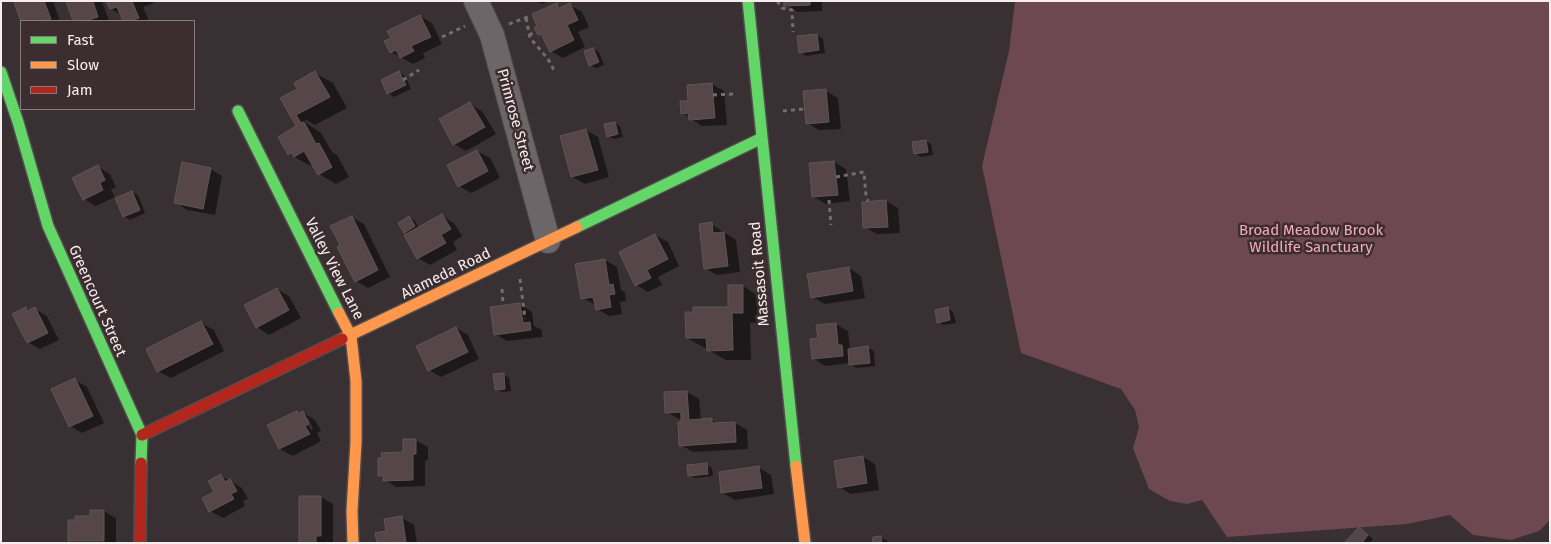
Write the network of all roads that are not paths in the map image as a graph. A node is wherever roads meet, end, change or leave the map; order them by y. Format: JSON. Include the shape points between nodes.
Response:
{"nodes":[{"id":1,"x":476,"y":1,"type":"edge"},
{"id":2,"x":748,"y":1,"type":"edge"},
{"id":3,"x":1,"y":72,"type":"edge"},
{"id":4,"x":238,"y":111,"type":"dead end"},
{"id":5,"x":762,"y":138,"type":"junction"},
{"id":6,"x":548,"y":241,"type":"junction"},
{"id":7,"x":351,"y":336,"type":"junction"},
{"id":8,"x":142,"y":435,"type":"junction"},
{"id":9,"x":140,"y":543,"type":"edge"},
{"id":10,"x":354,"y":543,"type":"edge"},
{"id":11,"x":805,"y":543,"type":"edge"}],
"edges":[{"from":1,"to":6,"type":"street","name":"Primrose Street","via":[[492,35]]},
{"from":2,"to":5,"type":"street","name":"Massasoit Road"},
{"from":3,"to":8,"type":"street","name":"Greencourt Street","via":[[48,226]]},
{"from":4,"to":7,"type":"street","name":"Valley View Lane"},
{"from":5,"to":6,"type":"street","name":"Alameda Road"},
{"from":5,"to":11,"type":"street","name":"Massasoit Road","via":[[786,388]]},
{"from":6,"to":7,"type":"street","name":"Alameda Road"},
{"from":7,"to":8,"type":"street","name":"Alameda Road"},
{"from":7,"to":10,"type":"street","name":"Valley View Lane","via":[[356,381]]},
{"from":8,"to":9,"type":"street","name":"Greencourt Street"}]}
